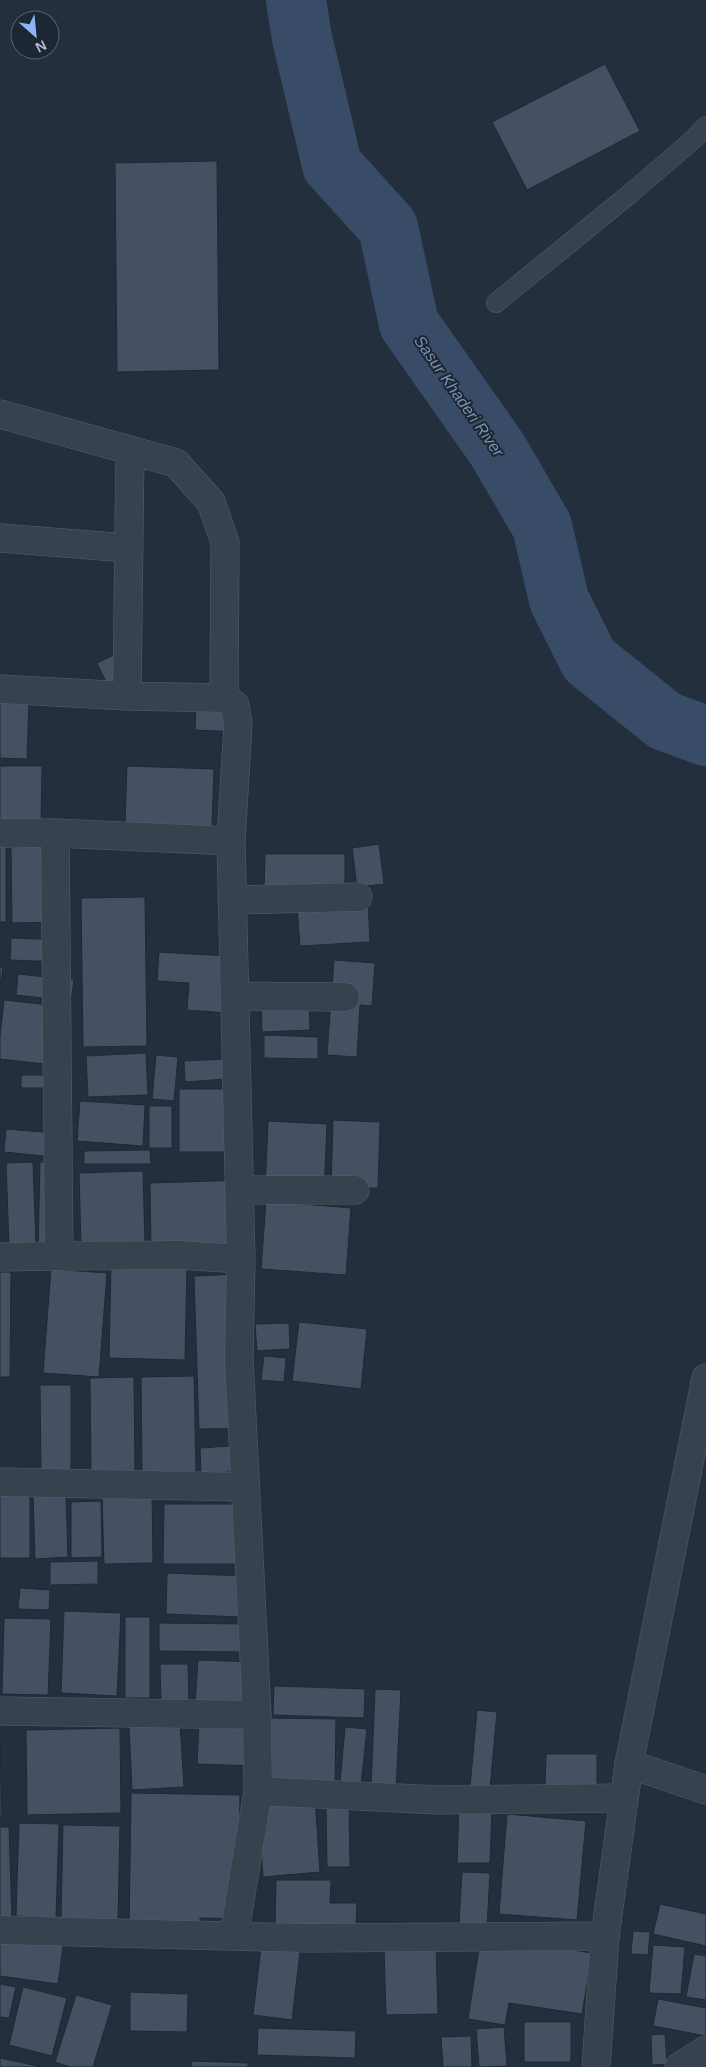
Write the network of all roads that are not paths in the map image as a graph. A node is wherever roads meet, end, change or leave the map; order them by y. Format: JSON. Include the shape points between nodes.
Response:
{"nodes":[{"id":1,"x":706,"y":126,"type":"edge"},
{"id":2,"x":496,"y":302,"type":"dead end"},
{"id":3,"x":0,"y":414,"type":"edge"},
{"id":4,"x":130,"y":450,"type":"junction"},
{"id":5,"x":0,"y":538,"type":"edge"},
{"id":6,"x":128,"y":548,"type":"junction"},
{"id":7,"x":0,"y":689,"type":"edge"},
{"id":8,"x":127,"y":696,"type":"junction"},
{"id":9,"x":224,"y":698,"type":"junction"},
{"id":10,"x":0,"y":833,"type":"edge"},
{"id":11,"x":55,"y":833,"type":"junction"},
{"id":12,"x":231,"y":840,"type":"junction"},
{"id":13,"x":358,"y":897,"type":"dead end"},
{"id":14,"x":232,"y":900,"type":"junction"},
{"id":15,"x":235,"y":996,"type":"junction"},
{"id":16,"x":345,"y":997,"type":"dead end"},
{"id":17,"x":240,"y":1190,"type":"junction"},
{"id":18,"x":355,"y":1190,"type":"dead end"},
{"id":19,"x":59,"y":1256,"type":"junction"},
{"id":20,"x":0,"y":1257,"type":"edge"},
{"id":21,"x":241,"y":1259,"type":"junction"},
{"id":22,"x":706,"y":1378,"type":"edge"},
{"id":23,"x":0,"y":1482,"type":"edge"},
{"id":24,"x":244,"y":1487,"type":"junction"},
{"id":25,"x":0,"y":1712,"type":"edge"},
{"id":26,"x":257,"y":1715,"type":"junction"},
{"id":27,"x":629,"y":1764,"type":"junction"},
{"id":28,"x":706,"y":1790,"type":"edge"},
{"id":29,"x":258,"y":1791,"type":"junction"},
{"id":30,"x":624,"y":1798,"type":"junction"},
{"id":31,"x":0,"y":1930,"type":"edge"},
{"id":32,"x":234,"y":1936,"type":"junction"},
{"id":33,"x":605,"y":1936,"type":"junction"},
{"id":34,"x":706,"y":2050,"type":"edge"},
{"id":35,"x":596,"y":2067,"type":"edge"},
{"id":36,"x":679,"y":2067,"type":"edge"}],
"edges":[{"from":1,"to":2,"type":"lane","via":[[631,193]]},
{"from":3,"to":4,"type":"street"},
{"from":4,"to":6,"type":"street"},
{"from":4,"to":9,"type":"street","via":[[176,463],[211,502],[225,542]]},
{"from":5,"to":6,"type":"street"},
{"from":6,"to":8,"type":"street"},
{"from":7,"to":8,"type":"street"},
{"from":8,"to":9,"type":"street"},
{"from":9,"to":12,"type":"street","via":[[235,705],[238,725]]},
{"from":10,"to":11,"type":"street"},
{"from":11,"to":12,"type":"street"},
{"from":11,"to":19,"type":"street"},
{"from":12,"to":14,"type":"street"},
{"from":13,"to":14,"type":"street"},
{"from":14,"to":15,"type":"street"},
{"from":15,"to":16,"type":"street"},
{"from":15,"to":17,"type":"street"},
{"from":17,"to":18,"type":"street"},
{"from":17,"to":21,"type":"street"},
{"from":19,"to":20,"type":"street"},
{"from":19,"to":21,"type":"street","via":[[178,1255]]},
{"from":21,"to":24,"type":"street","via":[[239,1359]]},
{"from":22,"to":27,"type":"street"},
{"from":23,"to":24,"type":"street"},
{"from":24,"to":26,"type":"street"},
{"from":25,"to":26,"type":"street"},
{"from":26,"to":29,"type":"street"},
{"from":27,"to":28,"type":"street"},
{"from":27,"to":30,"type":"street"},
{"from":29,"to":30,"type":"street","via":[[438,1800]]},
{"from":29,"to":32,"type":"street"},
{"from":30,"to":33,"type":"street"},
{"from":31,"to":32,"type":"street"},
{"from":32,"to":33,"type":"street"},
{"from":33,"to":35,"type":"street"},
{"from":34,"to":36,"type":"street"}]}
